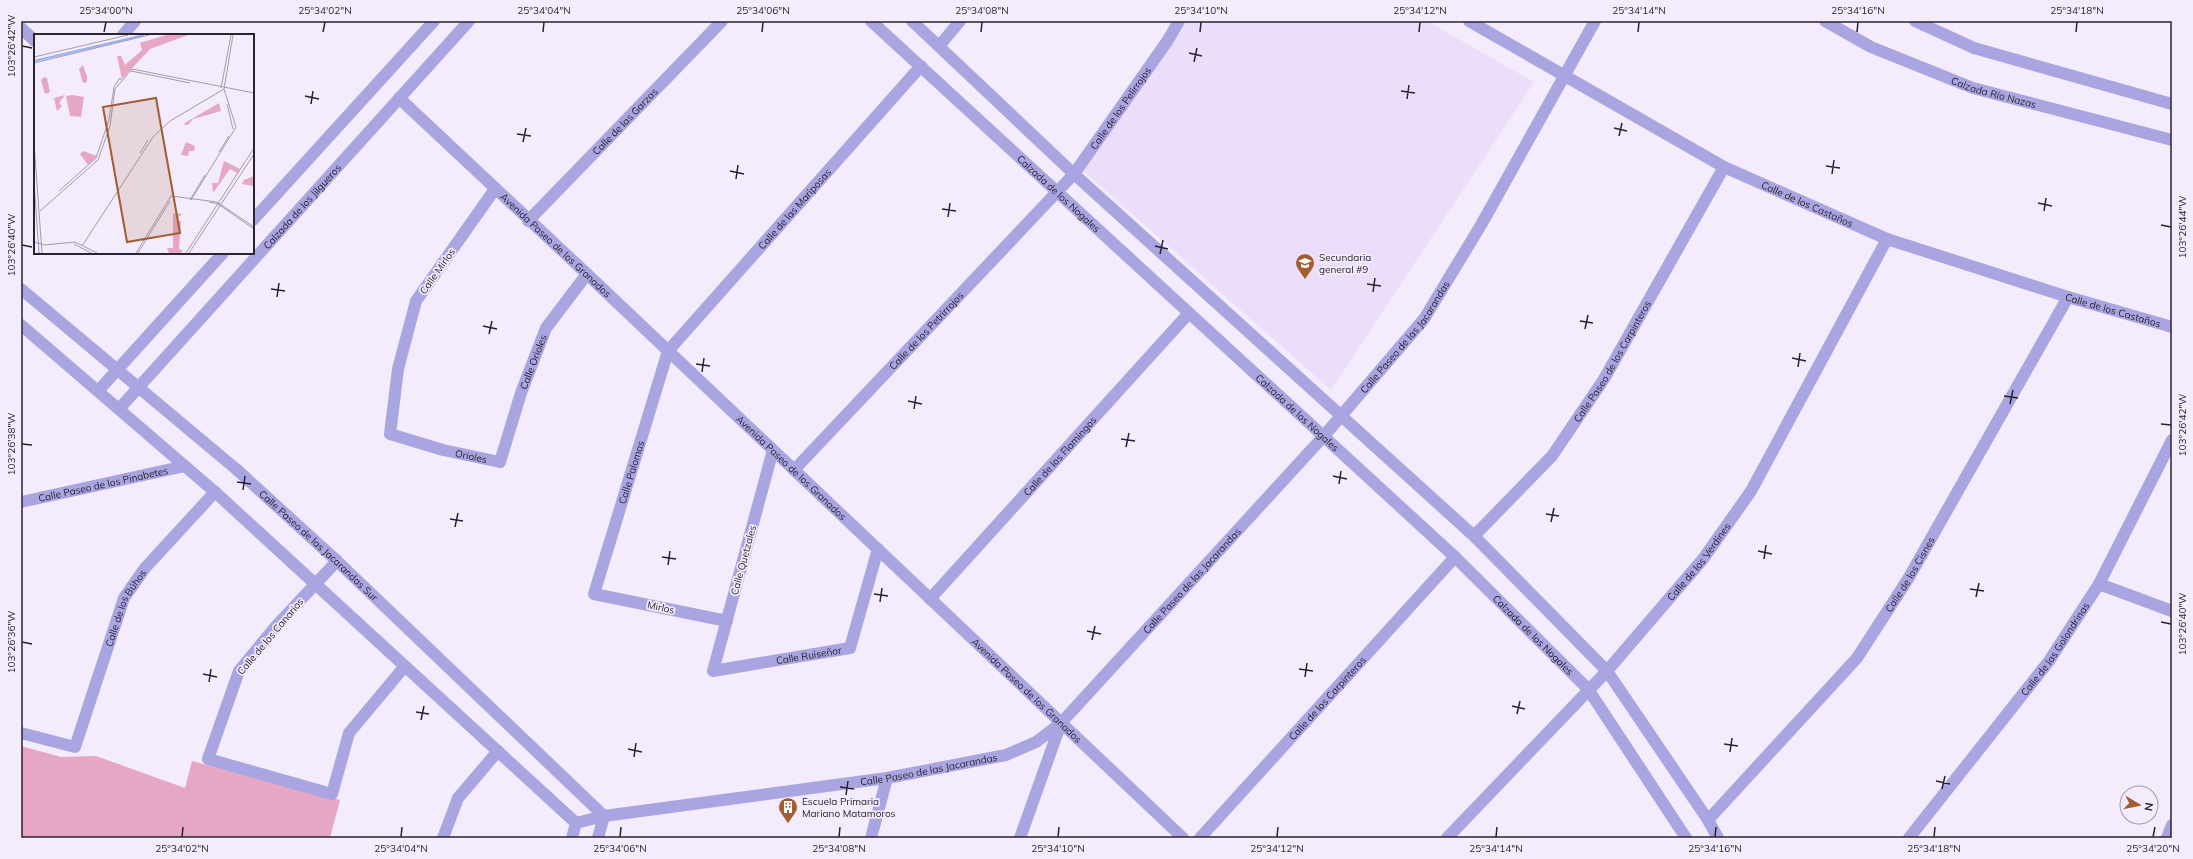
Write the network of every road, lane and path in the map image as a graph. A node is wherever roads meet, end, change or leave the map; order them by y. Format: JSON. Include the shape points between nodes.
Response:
{"nodes":[{"id":1,"x":135,"y":21,"type":"edge"},
{"id":2,"x":434,"y":21,"type":"edge"},
{"id":3,"x":469,"y":21,"type":"edge"},
{"id":4,"x":722,"y":21,"type":"edge"},
{"id":5,"x":871,"y":21,"type":"edge"},
{"id":6,"x":912,"y":21,"type":"edge"},
{"id":7,"x":960,"y":21,"type":"edge"},
{"id":8,"x":1179,"y":21,"type":"edge"},
{"id":9,"x":1469,"y":21,"type":"edge"},
{"id":10,"x":1595,"y":21,"type":"edge"},
{"id":11,"x":1825,"y":21,"type":"edge"},
{"id":12,"x":1914,"y":21,"type":"edge"},
{"id":13,"x":21,"y":28,"type":"edge"},
{"id":14,"x":124,"y":34,"type":"edge"},
{"id":15,"x":34,"y":39,"type":"edge"},
{"id":16,"x":940,"y":45,"type":"junction"},
{"id":17,"x":921,"y":66,"type":"junction"},
{"id":18,"x":1565,"y":75,"type":"junction"},
{"id":19,"x":399,"y":98,"type":"junction"},
{"id":20,"x":2172,"y":104,"type":"edge"},
{"id":21,"x":2172,"y":140,"type":"edge"},
{"id":22,"x":1724,"y":167,"type":"junction"},
{"id":23,"x":1074,"y":174,"type":"junction"},
{"id":24,"x":495,"y":190,"type":"junction"},
{"id":25,"x":1057,"y":192,"type":"junction"},
{"id":26,"x":254,"y":219,"type":"edge"},
{"id":27,"x":528,"y":221,"type":"junction"},
{"id":28,"x":1887,"y":239,"type":"junction"},
{"id":29,"x":222,"y":254,"type":"edge"},
{"id":30,"x":588,"y":274,"type":"junction"},
{"id":31,"x":21,"y":289,"type":"edge"},
{"id":32,"x":2068,"y":297,"type":"junction"},
{"id":33,"x":1189,"y":313,"type":"junction"},
{"id":34,"x":21,"y":325,"type":"edge"},
{"id":35,"x":2172,"y":327,"type":"edge"},
{"id":36,"x":668,"y":350,"type":"junction"},
{"id":37,"x":118,"y":369,"type":"junction"},
{"id":38,"x":139,"y":387,"type":"junction"},
{"id":39,"x":98,"y":391,"type":"junction"},
{"id":40,"x":119,"y":409,"type":"junction"},
{"id":41,"x":1341,"y":417,"type":"junction"},
{"id":42,"x":1323,"y":437,"type":"junction"},
{"id":43,"x":2172,"y":440,"type":"edge"},
{"id":44,"x":443,"y":450,"type":"joint"},
{"id":45,"x":773,"y":450,"type":"junction"},
{"id":46,"x":500,"y":462,"type":"joint"},
{"id":47,"x":185,"y":466,"type":"junction"},
{"id":48,"x":794,"y":470,"type":"junction"},
{"id":49,"x":215,"y":492,"type":"junction"},
{"id":50,"x":21,"y":502,"type":"edge"},
{"id":51,"x":1474,"y":536,"type":"junction"},
{"id":52,"x":878,"y":550,"type":"junction"},
{"id":53,"x":1454,"y":557,"type":"junction"},
{"id":54,"x":337,"y":561,"type":"junction"},
{"id":55,"x":315,"y":583,"type":"junction"},
{"id":56,"x":2099,"y":584,"type":"junction"},
{"id":57,"x":594,"y":594,"type":"joint"},
{"id":58,"x":930,"y":599,"type":"junction"},
{"id":59,"x":2172,"y":611,"type":"edge"},
{"id":60,"x":727,"y":621,"type":"junction"},
{"id":61,"x":405,"y":666,"type":"junction"},
{"id":62,"x":713,"y":671,"type":"joint"},
{"id":63,"x":1607,"y":671,"type":"junction"},
{"id":64,"x":1588,"y":689,"type":"junction"},
{"id":65,"x":1061,"y":723,"type":"junction"},
{"id":66,"x":21,"y":733,"type":"edge"},
{"id":67,"x":498,"y":751,"type":"junction"},
{"id":68,"x":887,"y":778,"type":"junction"},
{"id":69,"x":604,"y":816,"type":"junction"},
{"id":70,"x":1708,"y":820,"type":"junction"},
{"id":71,"x":576,"y":824,"type":"junction"},
{"id":72,"x":2172,"y":825,"type":"edge"},
{"id":73,"x":1176,"y":836,"type":"edge"},
{"id":74,"x":443,"y":838,"type":"edge"},
{"id":75,"x":572,"y":838,"type":"edge"},
{"id":76,"x":598,"y":838,"type":"edge"},
{"id":77,"x":871,"y":838,"type":"edge"},
{"id":78,"x":1020,"y":838,"type":"edge"},
{"id":79,"x":1200,"y":838,"type":"edge"},
{"id":80,"x":1447,"y":838,"type":"edge"},
{"id":81,"x":1686,"y":838,"type":"edge"},
{"id":82,"x":1718,"y":838,"type":"edge"},
{"id":83,"x":1909,"y":838,"type":"edge"},
{"id":84,"x":2167,"y":838,"type":"edge"}],
"edges":[{"from":1,"to":14,"type":"street"},
{"from":2,"to":26,"type":"street"},
{"from":3,"to":19,"type":"street","name":"Calzada de los Jilgueros"},
{"from":4,"to":27,"type":"street","name":"Calle de las Garzas"},
{"from":5,"to":17,"type":"street","name":"Calzada de los Nogales"},
{"from":6,"to":16,"type":"street"},
{"from":7,"to":16,"type":"street"},
{"from":8,"to":23,"type":"street","name":"Calle de los Pelirrojos"},
{"from":9,"to":18,"type":"street","name":"Calle de los Castaños"},
{"from":10,"to":18,"type":"street","name":"Calle Paseo de las Jacarandas"},
{"from":11,"to":21,"type":"street","name":"Calzada Río Nazas","via":[[1871,47],[1973,88]]},
{"from":12,"to":20,"type":"street","via":[[1974,48]]},
{"from":13,"to":15,"type":"street"},
{"from":16,"to":23,"type":"street"},
{"from":17,"to":25,"type":"street","name":"Calzada de los Nogales"},
{"from":17,"to":36,"type":"street","name":"Calle de las Mariposas"},
{"from":18,"to":22,"type":"street","name":"Calle de los Castaños"},
{"from":18,"to":41,"type":"street","name":"Calle Paseo de las Jacarandas","via":[[1481,225],[1424,319]]},
{"from":19,"to":24,"type":"street","name":"Avenida Paseo de los Granados"},
{"from":19,"to":38,"type":"street","name":"Calzada de los Jilgueros"},
{"from":22,"to":28,"type":"street","name":"Calle de los Castaños"},
{"from":22,"to":51,"type":"street","name":"Calle Paseo de los Carpinteros","via":[[1604,379],[1556,450]]},
{"from":23,"to":25,"type":"street","name":"Calle de los Pelirrojos"},
{"from":23,"to":41,"type":"street"},
{"from":24,"to":27,"type":"street","name":"Avenida Paseo de los Granados"},
{"from":24,"to":44,"type":"street","name":"Calle Mirlos","via":[[416,301],[398,369],[390,434]]},
{"from":25,"to":33,"type":"street","name":"Calzada de los Nogales"},
{"from":25,"to":48,"type":"street","name":"Calle de los Petrirrojos"},
{"from":27,"to":30,"type":"street","name":"Avenida Paseo de los Granados"},
{"from":28,"to":32,"type":"street","name":"Calle de los Castaños"},
{"from":28,"to":63,"type":"street","name":"Calle de los Verdines","via":[[1750,491],[1703,559]]},
{"from":29,"to":37,"type":"street"},
{"from":30,"to":36,"type":"street","name":"Avenida Paseo de los Granados"},
{"from":30,"to":46,"type":"street","name":"Calle Orioles","via":[[546,328],[521,392]]},
{"from":31,"to":37,"type":"street","name":"Calle Paseo de las Jacarandas Sur"},
{"from":32,"to":35,"type":"street","name":"Calle de los Castaños"},
{"from":32,"to":70,"type":"street","name":"Calle de los Cisnes","via":[[1908,579],[1857,658]]},
{"from":33,"to":42,"type":"street","name":"Calzada de los Nogales"},
{"from":33,"to":58,"type":"street","name":"Calle de los Flamingos"},
{"from":34,"to":39,"type":"street"},
{"from":36,"to":45,"type":"street","name":"Avenida Paseo de los Granados"},
{"from":36,"to":57,"type":"street","name":"Calle Palomas"},
{"from":37,"to":38,"type":"street","name":"Calle Paseo de las Jacarandas Sur"},
{"from":37,"to":39,"type":"street"},
{"from":38,"to":40,"type":"street","name":"Calzada de los Jilgueros"},
{"from":38,"to":54,"type":"street","name":"Calle Paseo de las Jacarandas Sur","via":[[236,468]]},
{"from":39,"to":40,"type":"street"},
{"from":40,"to":47,"type":"street"},
{"from":41,"to":42,"type":"street","name":"Calle Paseo de las Jacarandas"},
{"from":41,"to":51,"type":"street"},
{"from":42,"to":53,"type":"street","name":"Calzada de los Nogales"},
{"from":42,"to":65,"type":"street","name":"Calle Paseo de las Jacarandas"},
{"from":43,"to":56,"type":"street","name":"Calle de las Golondrinas"},
{"from":44,"to":46,"type":"street","name":"Orioles"},
{"from":45,"to":48,"type":"street","name":"Avenida Paseo de los Granados"},
{"from":45,"to":60,"type":"street","name":"Calle Quetzales"},
{"from":47,"to":49,"type":"street"},
{"from":47,"to":50,"type":"street","name":"Calle Paseo de los Pinabetes"},
{"from":48,"to":52,"type":"street","name":"Avenida Paseo de los Granados"},
{"from":49,"to":55,"type":"street"},
{"from":49,"to":66,"type":"street","name":"Calle de los Búhos","via":[[145,568],[124,598],[75,746]]},
{"from":51,"to":63,"type":"street"},
{"from":52,"to":58,"type":"street","name":"Avenida Paseo de los Granados"},
{"from":52,"to":62,"type":"street","name":"Calle Ruiseñor","via":[[850,648]]},
{"from":53,"to":64,"type":"street","name":"Calzada de los Nogales"},
{"from":53,"to":79,"type":"street","name":"Calle de los Carpinteros"},
{"from":54,"to":55,"type":"street","name":"Calle de los Canarios"},
{"from":54,"to":69,"type":"street","name":"Calle Paseo de las Jacarandas Sur"},
{"from":55,"to":61,"type":"street"},
{"from":55,"to":61,"type":"street","name":"Calle de los Canarios","via":[[239,671],[208,759],[332,794],[349,733]]},
{"from":56,"to":59,"type":"street"},
{"from":56,"to":83,"type":"street","name":"Calle de las Golondrinas","via":[[2049,661]]},
{"from":57,"to":60,"type":"street","name":"Mirlos"},
{"from":58,"to":65,"type":"street","name":"Avenida Paseo de los Granados"},
{"from":60,"to":62,"type":"street","name":"Calle Quetzales"},
{"from":61,"to":67,"type":"street"},
{"from":63,"to":64,"type":"street","name":"Calle de los Verdines"},
{"from":63,"to":70,"type":"street"},
{"from":64,"to":80,"type":"street","name":"Calle de los Verdines"},
{"from":64,"to":81,"type":"street","name":"Calzada de los Nogales"},
{"from":65,"to":68,"type":"street","name":"Calle Paseo de las Jacarandas","via":[[1036,742],[1006,755]]},
{"from":65,"to":73,"type":"street","name":"Avenida Paseo de los Granados"},
{"from":65,"to":78,"type":"street"},
{"from":67,"to":71,"type":"street"},
{"from":67,"to":74,"type":"street","via":[[458,798]]},
{"from":68,"to":69,"type":"street","name":"Calle Paseo de las Jacarandas"},
{"from":68,"to":77,"type":"street"},
{"from":69,"to":71,"type":"street","name":"Calle Paseo de las Jacarandas"},
{"from":69,"to":76,"type":"street"},
{"from":70,"to":82,"type":"street"},
{"from":71,"to":75,"type":"street"},
{"from":72,"to":84,"type":"street"}]}
